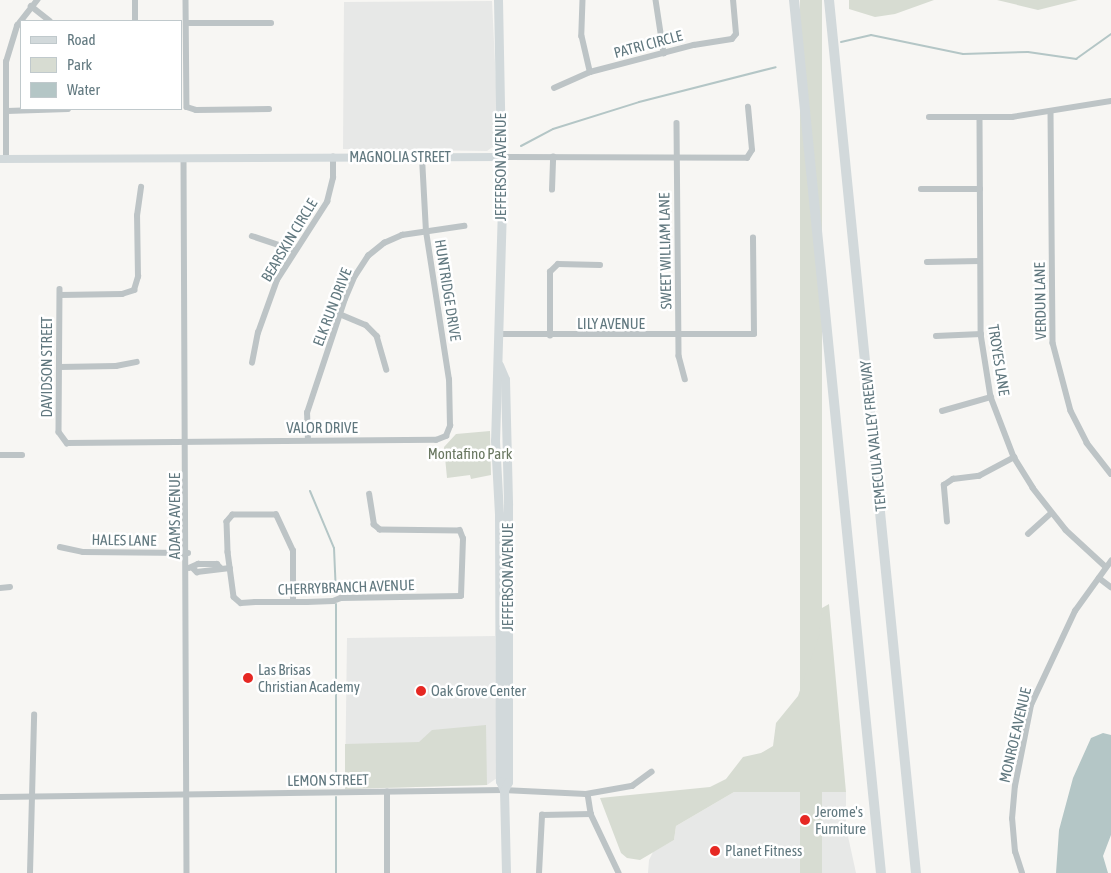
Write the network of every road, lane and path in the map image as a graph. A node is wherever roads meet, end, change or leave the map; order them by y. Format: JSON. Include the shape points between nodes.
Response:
{"nodes":[{"id":1,"x":37,"y":0,"type":"edge"},
{"id":2,"x":135,"y":0,"type":"edge"},
{"id":3,"x":186,"y":0,"type":"edge"},
{"id":4,"x":498,"y":0,"type":"edge"},
{"id":5,"x":583,"y":0,"type":"edge"},
{"id":6,"x":656,"y":0,"type":"edge"},
{"id":7,"x":734,"y":0,"type":"edge"},
{"id":8,"x":794,"y":0,"type":"edge"},
{"id":9,"x":829,"y":0,"type":"edge"},
{"id":10,"x":31,"y":6,"type":"junction"},
{"id":11,"x":23,"y":20,"type":"edge"},
{"id":12,"x":49,"y":20,"type":"edge"},
{"id":13,"x":135,"y":20,"type":"edge"},
{"id":14,"x":271,"y":23,"type":"dead end"},
{"id":15,"x":186,"y":24,"type":"junction"},
{"id":16,"x":20,"y":25,"type":"edge"},
{"id":17,"x":664,"y":53,"type":"junction"},
{"id":18,"x":590,"y":72,"type":"junction"},
{"id":19,"x":554,"y":88,"type":"dead end"},
{"id":20,"x":1111,"y":101,"type":"edge"},
{"id":21,"x":748,"y":107,"type":"dead end"},
{"id":22,"x":269,"y":109,"type":"dead end"},
{"id":23,"x":37,"y":110,"type":"edge"},
{"id":24,"x":6,"y":111,"type":"junction"},
{"id":25,"x":1051,"y":112,"type":"junction"},
{"id":26,"x":929,"y":117,"type":"dead end"},
{"id":27,"x":980,"y":119,"type":"junction"},
{"id":28,"x":677,"y":123,"type":"dead end"},
{"id":29,"x":422,"y":157,"type":"junction"},
{"id":30,"x":502,"y":157,"type":"junction"},
{"id":31,"x":553,"y":157,"type":"junction"},
{"id":32,"x":184,"y":158,"type":"junction"},
{"id":33,"x":333,"y":158,"type":"junction"},
{"id":34,"x":677,"y":158,"type":"junction"},
{"id":35,"x":3,"y":159,"type":"edge"},
{"id":36,"x":141,"y":187,"type":"dead end"},
{"id":37,"x":921,"y":189,"type":"dead end"},
{"id":38,"x":980,"y":189,"type":"junction"},
{"id":39,"x":552,"y":190,"type":"dead end"},
{"id":40,"x":464,"y":226,"type":"dead end"},
{"id":41,"x":426,"y":232,"type":"junction"},
{"id":42,"x":252,"y":236,"type":"dead end"},
{"id":43,"x":753,"y":238,"type":"dead end"},
{"id":44,"x":294,"y":250,"type":"junction"},
{"id":45,"x":980,"y":261,"type":"junction"},
{"id":46,"x":927,"y":262,"type":"dead end"},
{"id":47,"x":600,"y":265,"type":"dead end"},
{"id":48,"x":342,"y":314,"type":"junction"},
{"id":49,"x":498,"y":334,"type":"junction"},
{"id":50,"x":981,"y":334,"type":"junction"},
{"id":51,"x":550,"y":336,"type":"junction"},
{"id":52,"x":679,"y":336,"type":"junction"},
{"id":53,"x":936,"y":336,"type":"dead end"},
{"id":54,"x":137,"y":362,"type":"dead end"},
{"id":55,"x":252,"y":363,"type":"dead end"},
{"id":56,"x":499,"y":364,"type":"junction"},
{"id":57,"x":60,"y":367,"type":"junction"},
{"id":58,"x":387,"y":370,"type":"dead end"},
{"id":59,"x":685,"y":379,"type":"dead end"},
{"id":60,"x":991,"y":397,"type":"junction"},
{"id":61,"x":942,"y":411,"type":"dead end"},
{"id":62,"x":450,"y":426,"type":"joint"},
{"id":63,"x":308,"y":440,"type":"junction"},
{"id":64,"x":187,"y":441,"type":"junction"},
{"id":65,"x":22,"y":454,"type":"dead end"},
{"id":66,"x":0,"y":455,"type":"edge"},
{"id":67,"x":1014,"y":457,"type":"junction"},
{"id":68,"x":1111,"y":474,"type":"edge"},
{"id":69,"x":369,"y":494,"type":"dead end"},
{"id":70,"x":1051,"y":513,"type":"junction"},
{"id":71,"x":499,"y":514,"type":"junction"},
{"id":72,"x":948,"y":522,"type":"dead end"},
{"id":73,"x":1028,"y":534,"type":"dead end"},
{"id":74,"x":60,"y":547,"type":"dead end"},
{"id":75,"x":188,"y":553,"type":"junction"},
{"id":76,"x":1111,"y":561,"type":"edge"},
{"id":77,"x":208,"y":564,"type":"junction"},
{"id":78,"x":1106,"y":566,"type":"junction"},
{"id":79,"x":190,"y":568,"type":"junction"},
{"id":80,"x":221,"y":568,"type":"junction"},
{"id":81,"x":230,"y":568,"type":"junction"},
{"id":82,"x":208,"y":572,"type":"junction"},
{"id":83,"x":1099,"y":578,"type":"junction"},
{"id":84,"x":1111,"y":587,"type":"edge"},
{"id":85,"x":0,"y":588,"type":"edge"},
{"id":86,"x":10,"y":588,"type":"dead end"},
{"id":87,"x":508,"y":594,"type":"junction"},
{"id":88,"x":293,"y":602,"type":"junction"},
{"id":89,"x":34,"y":715,"type":"dead end"},
{"id":90,"x":651,"y":772,"type":"dead end"},
{"id":91,"x":504,"y":790,"type":"junction"},
{"id":92,"x":387,"y":792,"type":"junction"},
{"id":93,"x":187,"y":794,"type":"junction"},
{"id":94,"x":588,"y":794,"type":"junction"},
{"id":95,"x":0,"y":797,"type":"edge"},
{"id":96,"x":31,"y":797,"type":"junction"},
{"id":97,"x":591,"y":814,"type":"junction"},
{"id":98,"x":30,"y":873,"type":"edge"},
{"id":99,"x":187,"y":873,"type":"edge"},
{"id":100,"x":387,"y":873,"type":"edge"},
{"id":101,"x":506,"y":873,"type":"edge"},
{"id":102,"x":539,"y":873,"type":"edge"},
{"id":103,"x":619,"y":873,"type":"edge"},
{"id":104,"x":881,"y":873,"type":"edge"},
{"id":105,"x":916,"y":873,"type":"edge"},
{"id":106,"x":1022,"y":873,"type":"edge"}],
"edges":[{"from":1,"to":10,"type":"street"},
{"from":2,"to":13,"type":"street"},
{"from":3,"to":15,"type":"street"},
{"from":4,"to":30,"type":"main road","name":"JEFFERSON AVENUE"},
{"from":5,"to":18,"type":"street","via":[[582,36]]},
{"from":6,"to":17,"type":"street"},
{"from":7,"to":17,"type":"street","name":"PATRI CIRCLE","via":[[736,34],[732,39]]},
{"from":8,"to":104,"type":"highway"},
{"from":9,"to":105,"type":"highway","name":"TEMECULA VALLEY FREEWAY"},
{"from":10,"to":11,"type":"street"},
{"from":10,"to":12,"type":"street"},
{"from":14,"to":15,"type":"street"},
{"from":15,"to":22,"type":"street","via":[[187,107],[196,110]]},
{"from":16,"to":24,"type":"street","via":[[10,43],[6,62]]},
{"from":17,"to":18,"type":"street","name":"PATRI CIRCLE"},
{"from":18,"to":19,"type":"street","name":"PATRI CIRCLE"},
{"from":20,"to":25,"type":"street"},
{"from":21,"to":34,"type":"street","name":"MAGNOLIA STREET","via":[[752,150],[746,158]]},
{"from":23,"to":24,"type":"street"},
{"from":24,"to":35,"type":"street"},
{"from":25,"to":27,"type":"street"},
{"from":25,"to":68,"type":"street","name":"VERDUN LANE","via":[[1053,342],[1071,411],[1087,443]]},
{"from":26,"to":27,"type":"street"},
{"from":27,"to":38,"type":"street","name":"TROYES LANE"},
{"from":28,"to":34,"type":"street","name":"SWEET WILLIAM LANE"},
{"from":29,"to":30,"type":"street","name":"MAGNOLIA STREET"},
{"from":29,"to":33,"type":"street","name":"MAGNOLIA STREET"},
{"from":29,"to":41,"type":"street","name":"HUNTRIDGE DRIVE"},
{"from":30,"to":31,"type":"street","name":"MAGNOLIA STREET"},
{"from":30,"to":49,"type":"main road","name":"JEFFERSON AVENUE"},
{"from":31,"to":34,"type":"street","name":"MAGNOLIA STREET"},
{"from":31,"to":39,"type":"street"},
{"from":32,"to":33,"type":"street","name":"MAGNOLIA STREET"},
{"from":32,"to":35,"type":"street","name":"MAGNOLIA STREET"},
{"from":32,"to":64,"type":"street","name":"ADAMS AVENUE"},
{"from":33,"to":44,"type":"street","name":"BEARSKIN CIRCLE","via":[[333,178],[327,202]]},
{"from":34,"to":52,"type":"street","name":"SWEET WILLIAM LANE"},
{"from":36,"to":57,"type":"street","name":"DAVIDSON STREET","via":[[137,216],[138,278],[134,290],[122,294],[60,292]]},
{"from":37,"to":38,"type":"street"},
{"from":38,"to":45,"type":"street","name":"TROYES LANE"},
{"from":40,"to":41,"type":"street","name":"ELK RUN DRIVE"},
{"from":41,"to":48,"type":"street","name":"ELK RUN DRIVE","via":[[402,235],[384,243],[368,256],[355,276]]},
{"from":41,"to":62,"type":"street","name":"HUNTRIDGE DRIVE","via":[[446,361]]},
{"from":42,"to":44,"type":"street"},
{"from":43,"to":52,"type":"street","name":"LILY AVENUE","via":[[754,334]]},
{"from":44,"to":55,"type":"street","name":"BEARSKIN CIRCLE","via":[[276,280],[258,332]]},
{"from":45,"to":46,"type":"street"},
{"from":45,"to":50,"type":"street","name":"TROYES LANE"},
{"from":47,"to":51,"type":"street","via":[[558,264],[550,272]]},
{"from":48,"to":58,"type":"street","via":[[366,326],[376,336]]},
{"from":48,"to":63,"type":"street","name":"ELK RUN DRIVE","via":[[307,413]]},
{"from":49,"to":51,"type":"street","name":"LILY AVENUE"},
{"from":49,"to":56,"type":"main road","name":"JEFFERSON AVENUE"},
{"from":50,"to":53,"type":"street"},
{"from":50,"to":60,"type":"street","name":"TROYES LANE"},
{"from":51,"to":52,"type":"street","name":"LILY AVENUE"},
{"from":52,"to":59,"type":"street","name":"SWEET WILLIAM LANE","via":[[679,356]]},
{"from":54,"to":57,"type":"street","via":[[116,366]]},
{"from":56,"to":71,"type":"main road","name":"JEFFERSON AVENUE","via":[[495,440]]},
{"from":56,"to":87,"type":"main road","name":"JEFFERSON AVENUE","via":[[505,379]]},
{"from":57,"to":64,"type":"street","name":"DAVIDSON STREET","via":[[59,432],[67,443]]},
{"from":60,"to":61,"type":"street"},
{"from":60,"to":67,"type":"street","name":"TROYES LANE"},
{"from":62,"to":63,"type":"street","name":"VALOR DRIVE","via":[[446,436],[436,440]]},
{"from":63,"to":64,"type":"street","name":"VALOR DRIVE"},
{"from":64,"to":75,"type":"street","name":"ADAMS AVENUE"},
{"from":65,"to":66,"type":"street"},
{"from":67,"to":70,"type":"street","name":"TROYES LANE"},
{"from":67,"to":72,"type":"street","via":[[980,476],[953,479],[944,485]]},
{"from":69,"to":88,"type":"street","name":"CHERRYBRANCH AVENUE","via":[[374,525],[380,530],[460,531],[463,539],[461,596]]},
{"from":70,"to":73,"type":"street"},
{"from":70,"to":78,"type":"street","name":"TROYES LANE"},
{"from":71,"to":87,"type":"main road","via":[[503,530],[503,587]]},
{"from":71,"to":91,"type":"main road","name":"JEFFERSON AVENUE","via":[[500,781]]},
{"from":74,"to":75,"type":"street","name":"HALES LANE","via":[[83,552]]},
{"from":75,"to":79,"type":"street","name":"ADAMS AVENUE"},
{"from":76,"to":78,"type":"street","name":"MONROE AVENUE"},
{"from":77,"to":79,"type":"street"},
{"from":77,"to":80,"type":"street","via":[[217,564]]},
{"from":77,"to":82,"type":"street"},
{"from":78,"to":83,"type":"street","name":"MONROE AVENUE"},
{"from":79,"to":82,"type":"street"},
{"from":79,"to":93,"type":"street","name":"ADAMS AVENUE"},
{"from":80,"to":81,"type":"street"},
{"from":80,"to":82,"type":"street"},
{"from":81,"to":88,"type":"street","name":"CHERRYBRANCH AVENUE","via":[[234,597],[241,603]]},
{"from":81,"to":88,"type":"street","via":[[226,522],[233,515],[276,515],[293,551]]},
{"from":83,"to":84,"type":"street"},
{"from":83,"to":106,"type":"street","name":"MONROE AVENUE","via":[[1074,611],[1031,705],[1012,819]]},
{"from":85,"to":86,"type":"street"},
{"from":87,"to":91,"type":"main road","name":"JEFFERSON AVENUE","via":[[508,782]]},
{"from":89,"to":96,"type":"street"},
{"from":90,"to":94,"type":"street","name":"LEMON STREET","via":[[632,786]]},
{"from":91,"to":92,"type":"street","name":"LEMON STREET"},
{"from":91,"to":94,"type":"street","name":"LEMON STREET"},
{"from":91,"to":101,"type":"main road","name":"JEFFERSON AVENUE"},
{"from":92,"to":93,"type":"street","name":"LEMON STREET"},
{"from":92,"to":100,"type":"street"},
{"from":93,"to":96,"type":"street","name":"LEMON STREET"},
{"from":93,"to":99,"type":"street","name":"ADAMS AVENUE"},
{"from":94,"to":97,"type":"street"},
{"from":95,"to":96,"type":"street","name":"LEMON STREET"},
{"from":96,"to":98,"type":"street"},
{"from":97,"to":102,"type":"street","via":[[542,815],[539,818]]},
{"from":97,"to":103,"type":"street"}]}
